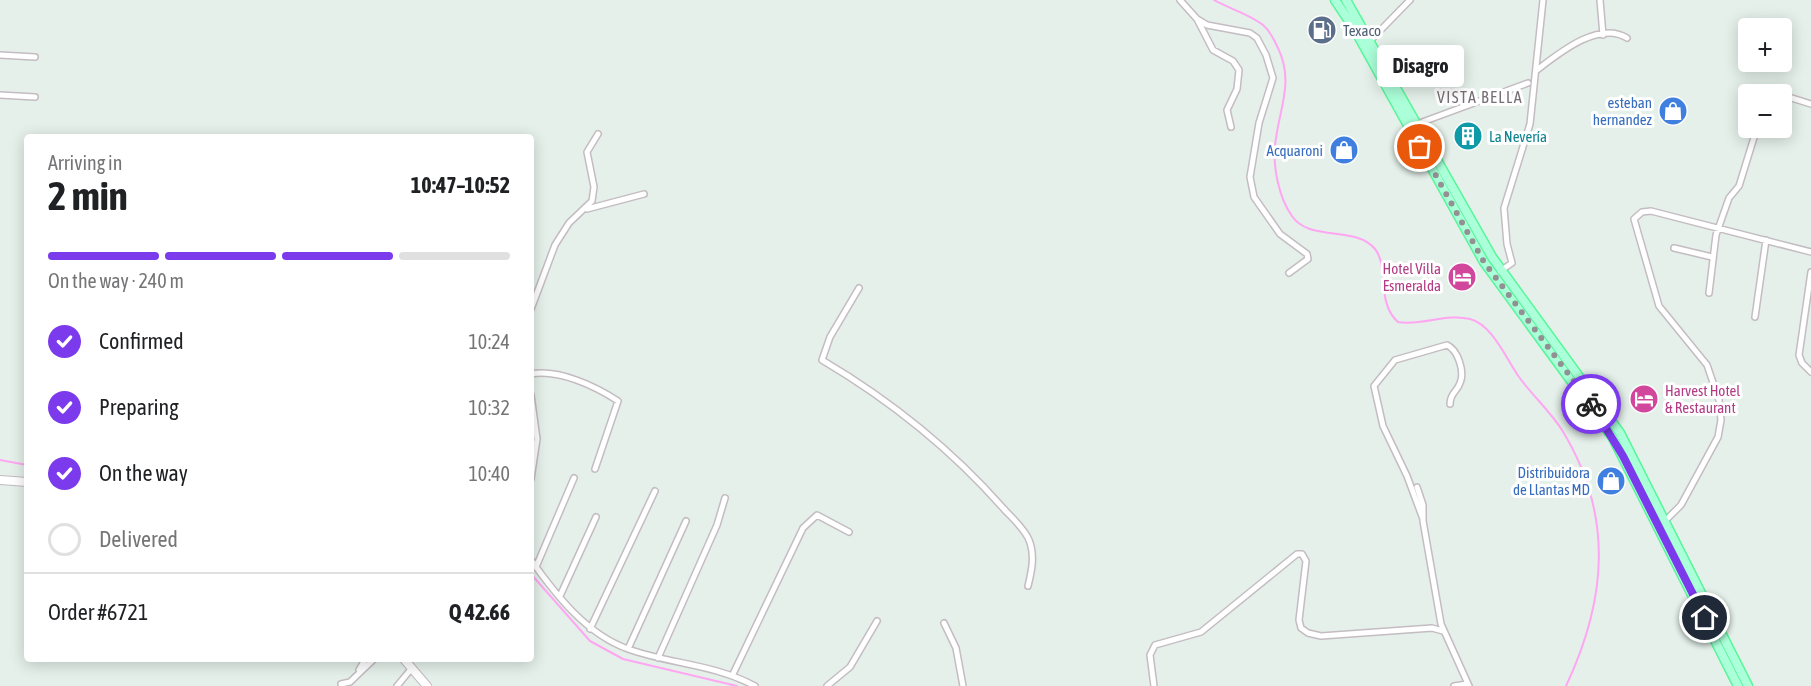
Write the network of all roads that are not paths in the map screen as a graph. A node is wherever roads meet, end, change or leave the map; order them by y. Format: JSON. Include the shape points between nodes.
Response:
{"nodes":[{"id":1,"x":1180,"y":0,"type":"edge"},
{"id":2,"x":1335,"y":0,"type":"edge"},
{"id":3,"x":1346,"y":0,"type":"edge"},
{"id":4,"x":1410,"y":0,"type":"edge"},
{"id":5,"x":1543,"y":0,"type":"edge"},
{"id":6,"x":1600,"y":0,"type":"edge"},
{"id":7,"x":1197,"y":19,"type":"junction"},
{"id":8,"x":1604,"y":35,"type":"junction"},
{"id":9,"x":1627,"y":38,"type":"dead end"},
{"id":10,"x":1367,"y":44,"type":"junction"},
{"id":11,"x":0,"y":55,"type":"edge"},
{"id":12,"x":36,"y":57,"type":"dead end"},
{"id":13,"x":1537,"y":70,"type":"junction"},
{"id":14,"x":1528,"y":83,"type":"dead end"},
{"id":15,"x":0,"y":95,"type":"edge"},
{"id":16,"x":35,"y":97,"type":"dead end"},
{"id":17,"x":1792,"y":99,"type":"edge"},
{"id":18,"x":1811,"y":104,"type":"edge"},
{"id":19,"x":1417,"y":124,"type":"junction"},
{"id":20,"x":1232,"y":127,"type":"dead end"},
{"id":21,"x":598,"y":134,"type":"dead end"},
{"id":22,"x":1754,"y":138,"type":"edge"},
{"id":23,"x":644,"y":194,"type":"dead end"},
{"id":24,"x":583,"y":211,"type":"junction"},
{"id":25,"x":1720,"y":228,"type":"junction"},
{"id":26,"x":1766,"y":240,"type":"junction"},
{"id":27,"x":1674,"y":248,"type":"dead end"},
{"id":28,"x":1811,"y":252,"type":"edge"},
{"id":29,"x":1712,"y":257,"type":"junction"},
{"id":30,"x":1497,"y":272,"type":"junction"},
{"id":31,"x":1811,"y":272,"type":"edge"},
{"id":32,"x":1289,"y":273,"type":"dead end"},
{"id":33,"x":859,"y":288,"type":"dead end"},
{"id":34,"x":1709,"y":293,"type":"dead end"},
{"id":35,"x":534,"y":301,"type":"edge"},
{"id":36,"x":1755,"y":317,"type":"dead end"},
{"id":37,"x":1811,"y":372,"type":"edge"},
{"id":38,"x":534,"y":374,"type":"edge"},
{"id":39,"x":1450,"y":404,"type":"dead end"},
{"id":40,"x":595,"y":469,"type":"dead end"},
{"id":41,"x":574,"y":478,"type":"dead end"},
{"id":42,"x":0,"y":480,"type":"edge"},
{"id":43,"x":24,"y":482,"type":"edge"},
{"id":44,"x":1417,"y":487,"type":"dead end"},
{"id":45,"x":655,"y":491,"type":"dead end"},
{"id":46,"x":725,"y":498,"type":"dead end"},
{"id":47,"x":596,"y":517,"type":"dead end"},
{"id":48,"x":1423,"y":519,"type":"junction"},
{"id":49,"x":1666,"y":520,"type":"junction"},
{"id":50,"x":686,"y":521,"type":"dead end"},
{"id":51,"x":849,"y":532,"type":"dead end"},
{"id":52,"x":534,"y":564,"type":"edge"},
{"id":53,"x":536,"y":567,"type":"junction"},
{"id":54,"x":1028,"y":585,"type":"dead end"},
{"id":55,"x":560,"y":596,"type":"junction"},
{"id":56,"x":877,"y":621,"type":"dead end"},
{"id":57,"x":944,"y":623,"type":"dead end"},
{"id":58,"x":590,"y":628,"type":"junction"},
{"id":59,"x":1443,"y":631,"type":"junction"},
{"id":60,"x":628,"y":650,"type":"junction"},
{"id":61,"x":658,"y":657,"type":"junction"},
{"id":62,"x":364,"y":662,"type":"edge"},
{"id":63,"x":371,"y":662,"type":"edge"},
{"id":64,"x":407,"y":662,"type":"edge"},
{"id":65,"x":412,"y":668,"type":"junction"},
{"id":66,"x":733,"y":675,"type":"junction"},
{"id":67,"x":339,"y":685,"type":"edge"},
{"id":68,"x":1468,"y":685,"type":"edge"},
{"id":69,"x":397,"y":686,"type":"edge"},
{"id":70,"x":427,"y":686,"type":"edge"},
{"id":71,"x":754,"y":686,"type":"edge"},
{"id":72,"x":827,"y":686,"type":"edge"},
{"id":73,"x":963,"y":686,"type":"edge"},
{"id":74,"x":1154,"y":686,"type":"edge"},
{"id":75,"x":1454,"y":686,"type":"edge"},
{"id":76,"x":1738,"y":686,"type":"edge"},
{"id":77,"x":1748,"y":686,"type":"edge"}],
"edges":[{"from":1,"to":7,"type":"street"},
{"from":2,"to":10,"type":"main road"},
{"from":3,"to":10,"type":"main road"},
{"from":4,"to":10,"type":"street"},
{"from":5,"to":13,"type":"street"},
{"from":6,"to":8,"type":"street"},
{"from":7,"to":20,"type":"street","via":[[1213,50],[1233,61],[1239,70],[1237,88],[1227,110]]},
{"from":7,"to":32,"type":"street","via":[[1207,25],[1251,33],[1273,75],[1259,123],[1250,177],[1254,196],[1280,234],[1307,254],[1308,259]]},
{"from":8,"to":9,"type":"street"},
{"from":8,"to":13,"type":"street","via":[[1577,42]]},
{"from":10,"to":19,"type":"main road"},
{"from":10,"to":30,"type":"main road","via":[[1476,249]]},
{"from":11,"to":12,"type":"street"},
{"from":13,"to":30,"type":"street","via":[[1530,124],[1504,208],[1512,263]]},
{"from":14,"to":19,"type":"street"},
{"from":15,"to":16,"type":"street"},
{"from":17,"to":18,"type":"street"},
{"from":19,"to":30,"type":"main road"},
{"from":21,"to":24,"type":"street","via":[[587,152],[594,193]]},
{"from":22,"to":25,"type":"street","via":[[1739,186],[1728,201]]},
{"from":23,"to":24,"type":"street"},
{"from":24,"to":35,"type":"street","via":[[569,223],[555,245]]},
{"from":25,"to":26,"type":"street"},
{"from":25,"to":29,"type":"street"},
{"from":25,"to":49,"type":"street","via":[[1651,211],[1634,219],[1659,306],[1707,365],[1719,400],[1718,437],[1681,505]]},
{"from":26,"to":28,"type":"street"},
{"from":26,"to":36,"type":"street"},
{"from":27,"to":29,"type":"street"},
{"from":29,"to":34,"type":"street"},
{"from":30,"to":49,"type":"main road","via":[[1613,421]]},
{"from":30,"to":76,"type":"main road","via":[[1614,438]]},
{"from":31,"to":37,"type":"street","via":[[1799,355]]},
{"from":33,"to":54,"type":"street","via":[[830,337],[822,360],[877,394],[945,449],[998,502],[1028,539],[1032,553]]},
{"from":38,"to":40,"type":"street","via":[[568,379],[599,389],[618,401]]},
{"from":39,"to":48,"type":"street","via":[[1450,395],[1459,385],[1462,372],[1454,350],[1447,345],[1392,362],[1374,386],[1383,426]]},
{"from":41,"to":53,"type":"street"},
{"from":42,"to":43,"type":"street"},
{"from":44,"to":48,"type":"street","via":[[1424,508]]},
{"from":45,"to":58,"type":"street"},
{"from":46,"to":61,"type":"street"},
{"from":47,"to":55,"type":"street"},
{"from":48,"to":59,"type":"street"},
{"from":49,"to":77,"type":"main road"},
{"from":50,"to":60,"type":"street"},
{"from":51,"to":66,"type":"street","via":[[817,515],[803,528]]},
{"from":52,"to":53,"type":"street"},
{"from":53,"to":55,"type":"street"},
{"from":55,"to":58,"type":"street"},
{"from":56,"to":72,"type":"street","via":[[850,667]]},
{"from":57,"to":73,"type":"street","via":[[956,648]]},
{"from":58,"to":60,"type":"street"},
{"from":59,"to":68,"type":"street"},
{"from":59,"to":74,"type":"street","via":[[1432,628],[1321,636],[1308,633],[1300,628],[1299,620],[1306,561],[1302,554],[1296,554],[1201,632],[1155,645],[1150,655]]},
{"from":60,"to":61,"type":"street"},
{"from":61,"to":66,"type":"street"},
{"from":62,"to":67,"type":"street","via":[[357,674]]},
{"from":63,"to":67,"type":"street","via":[[350,682]]},
{"from":64,"to":65,"type":"street"},
{"from":65,"to":69,"type":"street"},
{"from":65,"to":70,"type":"street"},
{"from":66,"to":71,"type":"street"},
{"from":68,"to":75,"type":"street"}]}
